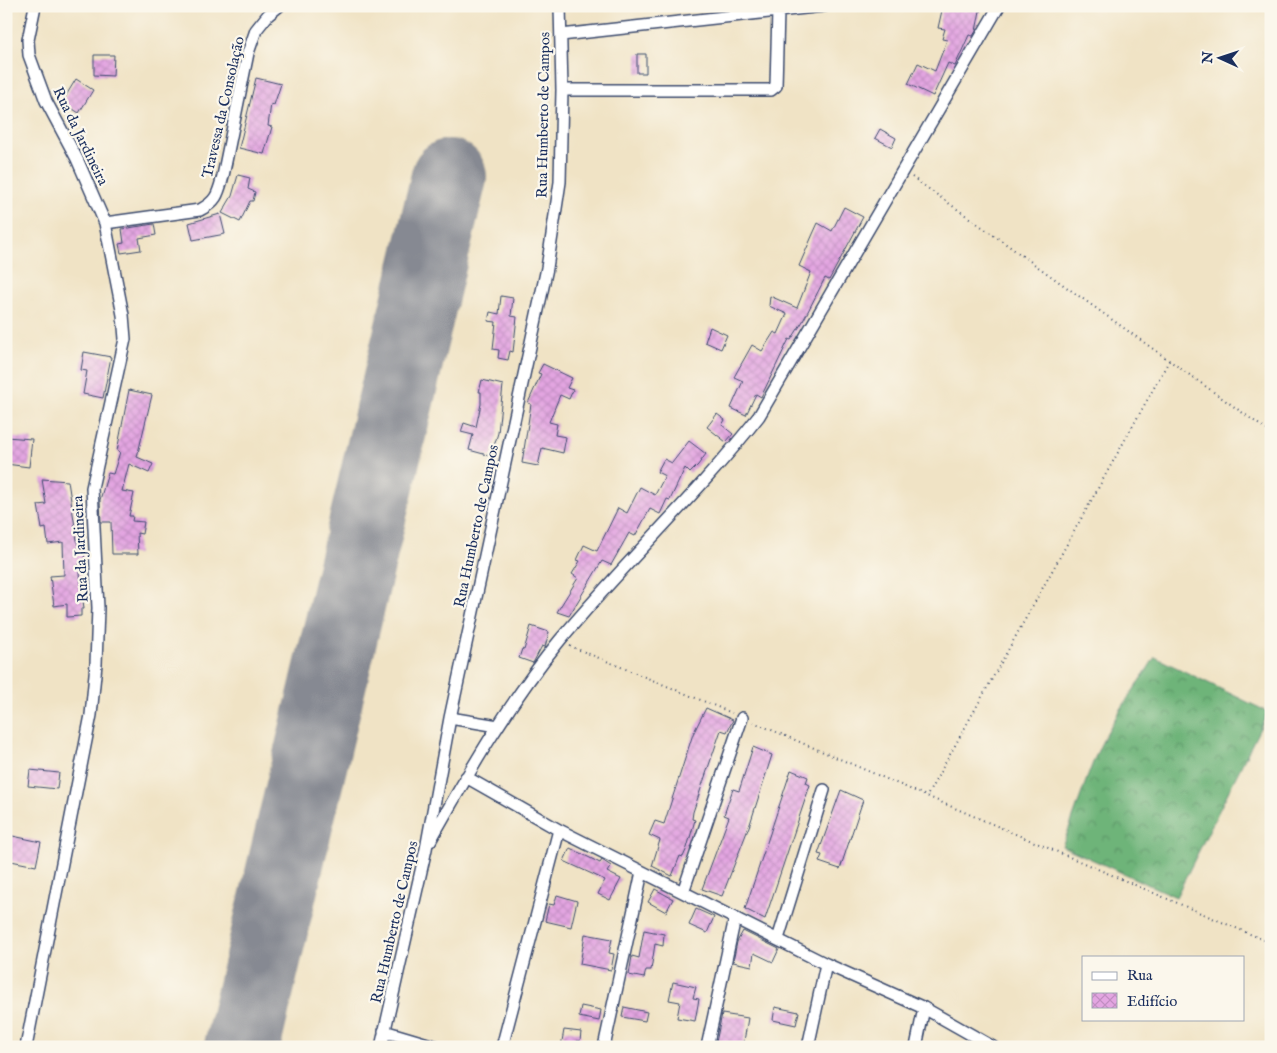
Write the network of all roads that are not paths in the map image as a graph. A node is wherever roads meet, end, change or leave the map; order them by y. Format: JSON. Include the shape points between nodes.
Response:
{"nodes":[{"id":1,"x":35,"y":6,"type":"edge"},
{"id":2,"x":280,"y":6,"type":"edge"},
{"id":3,"x":560,"y":6,"type":"edge"},
{"id":4,"x":824,"y":6,"type":"edge"},
{"id":5,"x":999,"y":6,"type":"edge"},
{"id":6,"x":778,"y":11,"type":"junction"},
{"id":7,"x":561,"y":35,"type":"junction"},
{"id":8,"x":562,"y":90,"type":"junction"},
{"id":9,"x":105,"y":223,"type":"junction"},
{"id":10,"x":450,"y":718,"type":"junction"},
{"id":11,"x":742,"y":718,"type":"road end"},
{"id":12,"x":498,"y":726,"type":"junction"},
{"id":13,"x":466,"y":777,"type":"junction"},
{"id":14,"x":824,"y":790,"type":"dead end"},
{"id":15,"x":559,"y":830,"type":"junction"},
{"id":16,"x":426,"y":849,"type":"junction"},
{"id":17,"x":642,"y":872,"type":"junction"},
{"id":18,"x":683,"y":892,"type":"junction"},
{"id":19,"x":735,"y":918,"type":"junction"},
{"id":20,"x":778,"y":939,"type":"junction"},
{"id":21,"x":826,"y":964,"type":"junction"},
{"id":22,"x":924,"y":1008,"type":"junction"},
{"id":23,"x":384,"y":1031,"type":"junction"},
{"id":24,"x":26,"y":1047,"type":"edge"},
{"id":25,"x":381,"y":1047,"type":"edge"},
{"id":26,"x":438,"y":1047,"type":"edge"},
{"id":27,"x":502,"y":1047,"type":"edge"},
{"id":28,"x":604,"y":1047,"type":"edge"},
{"id":29,"x":707,"y":1047,"type":"edge"},
{"id":30,"x":808,"y":1047,"type":"edge"},
{"id":31,"x":916,"y":1047,"type":"edge"},
{"id":32,"x":993,"y":1047,"type":"edge"}],
"edges":[{"from":1,"to":9,"type":"street","name":"Rua da Jardineira","via":[[28,40],[34,70]]},
{"from":2,"to":9,"type":"street","name":"Travessa da Consolação","via":[[256,30],[248,53],[223,176],[212,204],[200,210]]},
{"from":3,"to":7,"type":"street","name":"Rua Humberto de Campos"},
{"from":4,"to":6,"type":"street"},
{"from":5,"to":12,"type":"street","via":[[759,416],[722,463],[559,642]]},
{"from":6,"to":7,"type":"street"},
{"from":6,"to":8,"type":"street","via":[[776,86],[771,90]]},
{"from":7,"to":8,"type":"street","name":"Rua Humberto de Campos"},
{"from":8,"to":10,"type":"street","name":"Rua Humberto de Campos","via":[[560,182],[547,268]]},
{"from":9,"to":24,"type":"street","name":"Rua da Jardineira","via":[[124,315],[125,339],[92,488],[98,608],[91,715]]},
{"from":10,"to":12,"type":"street"},
{"from":10,"to":16,"type":"street","name":"Rua Humberto de Campos"},
{"from":11,"to":18,"type":"street"},
{"from":12,"to":13,"type":"street"},
{"from":13,"to":15,"type":"street"},
{"from":13,"to":16,"type":"street"},
{"from":14,"to":20,"type":"street"},
{"from":15,"to":17,"type":"street"},
{"from":15,"to":27,"type":"street"},
{"from":16,"to":23,"type":"street","name":"Rua Humberto de Campos"},
{"from":17,"to":18,"type":"street"},
{"from":17,"to":28,"type":"street"},
{"from":18,"to":19,"type":"street"},
{"from":19,"to":20,"type":"street"},
{"from":19,"to":29,"type":"street"},
{"from":20,"to":21,"type":"street"},
{"from":21,"to":22,"type":"street"},
{"from":21,"to":30,"type":"street"},
{"from":22,"to":31,"type":"street"},
{"from":22,"to":32,"type":"street"},
{"from":23,"to":25,"type":"street","name":"Rua Humberto de Campos"},
{"from":23,"to":26,"type":"street"}]}
